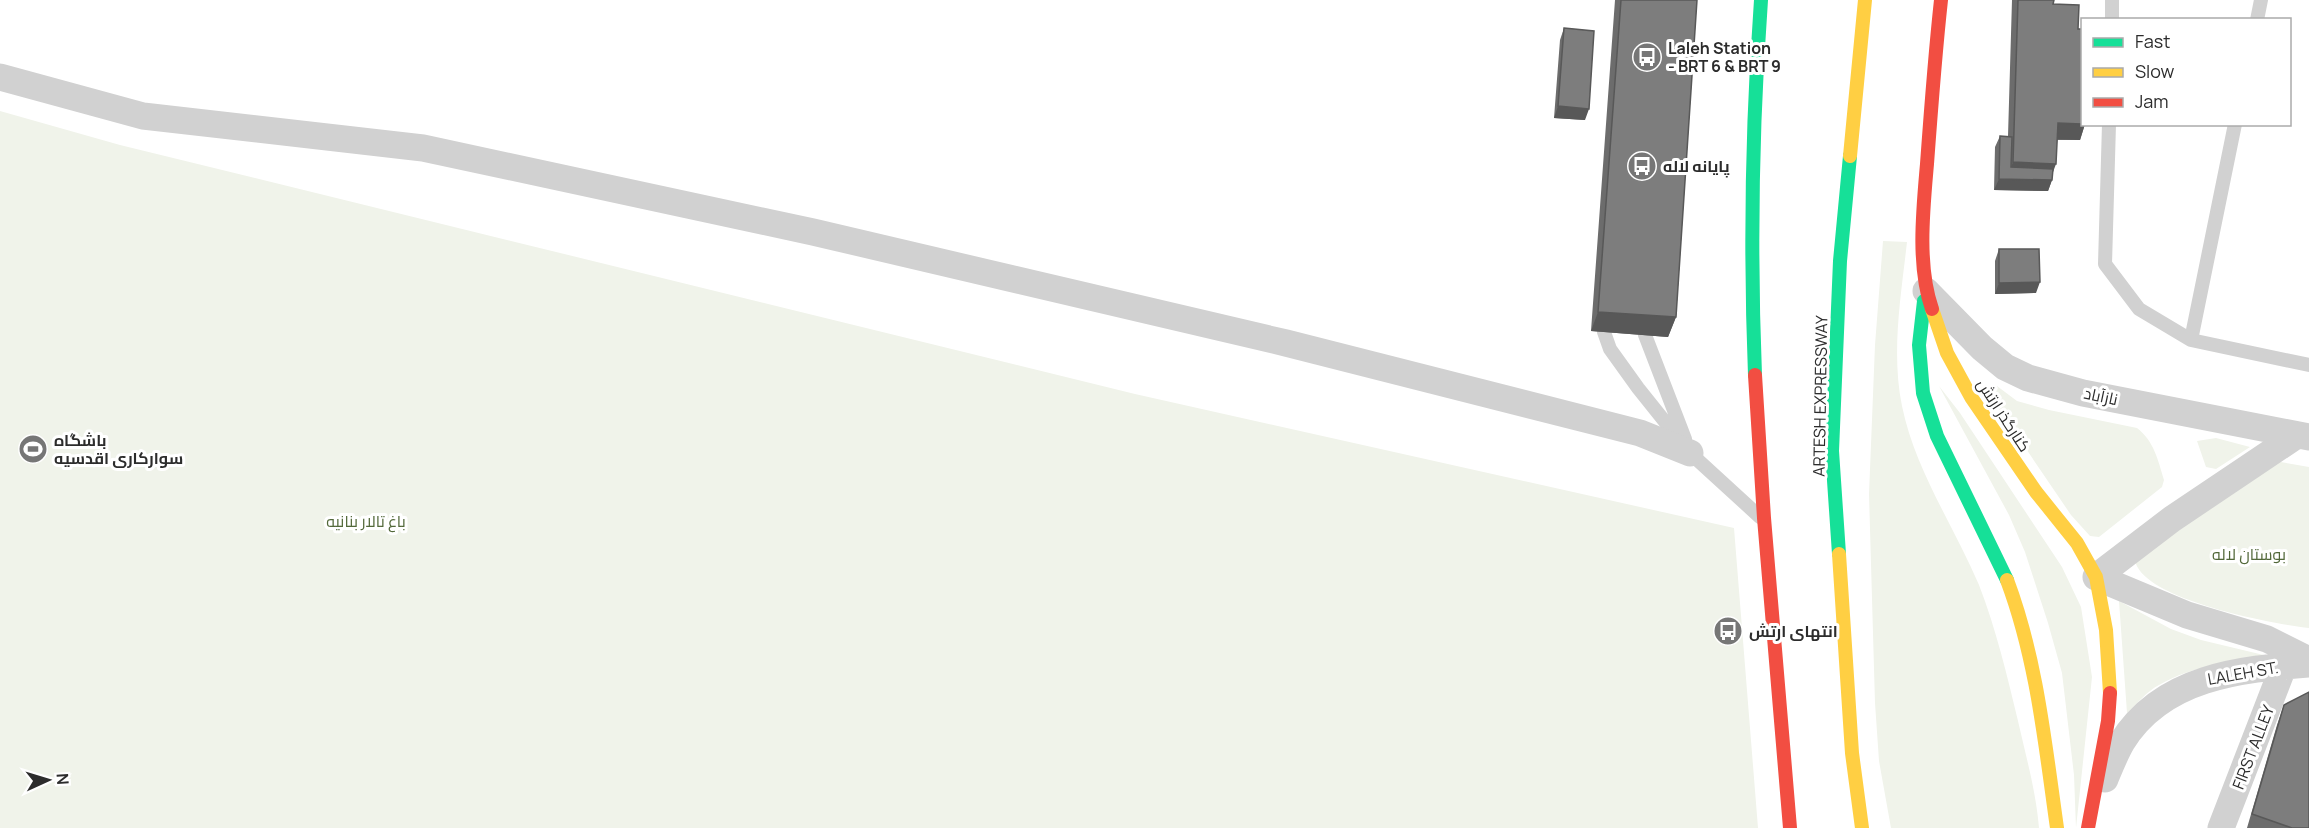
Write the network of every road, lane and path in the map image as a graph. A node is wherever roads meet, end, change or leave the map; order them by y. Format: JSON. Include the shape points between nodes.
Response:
{"nodes":[{"id":1,"x":1761,"y":0,"type":"edge"},
{"id":2,"x":1865,"y":0,"type":"edge"},
{"id":3,"x":1941,"y":0,"type":"edge"},
{"id":4,"x":2112,"y":0,"type":"edge"},
{"id":5,"x":2261,"y":0,"type":"edge"},
{"id":6,"x":2112,"y":18,"type":"edge"},
{"id":7,"x":2257,"y":18,"type":"edge"},
{"id":8,"x":0,"y":77,"type":"edge"},
{"id":9,"x":2109,"y":126,"type":"edge"},
{"id":10,"x":2235,"y":126,"type":"edge"},
{"id":11,"x":1925,"y":290,"type":"junction"},
{"id":12,"x":1607,"y":298,"type":"edge"},
{"id":13,"x":1648,"y":300,"type":"edge"},
{"id":14,"x":2191,"y":340,"type":"junction"},
{"id":15,"x":2309,"y":365,"type":"edge"},
{"id":16,"x":2303,"y":436,"type":"edge"},
{"id":17,"x":1690,"y":453,"type":"junction"},
{"id":18,"x":1766,"y":523,"type":"junction"},
{"id":19,"x":2096,"y":577,"type":"junction"},
{"id":20,"x":2301,"y":663,"type":"edge"},
{"id":21,"x":2091,"y":815,"type":"edge"},
{"id":22,"x":1790,"y":828,"type":"edge"},
{"id":23,"x":1862,"y":828,"type":"edge"},
{"id":24,"x":2057,"y":828,"type":"edge"},
{"id":25,"x":2221,"y":828,"type":"edge"}],
"edges":[{"from":1,"to":18,"type":"main road","via":[[1750,217]]},
{"from":2,"to":23,"type":"main road","name":"ARTESH EXPRESSWAY","via":[[1840,261],[1833,451],[1852,753]]},
{"from":3,"to":11,"type":"main road","name":"کنارگذر ارتش","via":[[1923,216]]},
{"from":4,"to":6,"type":"lane"},
{"from":5,"to":7,"type":"lane"},
{"from":8,"to":17,"type":"street","via":[[143,116],[423,148],[802,229],[1298,346],[1640,433]]},
{"from":9,"to":14,"type":"lane","via":[[2105,264],[2139,309]]},
{"from":10,"to":14,"type":"lane"},
{"from":11,"to":16,"type":"street","name":"نازآباد","via":[[1982,348],[2005,367],[2028,378],[2084,393]]},
{"from":11,"to":19,"type":"main road","name":"کنارگذر ارتش","via":[[1947,353],[1971,397],[2036,492],[2077,543]]},
{"from":11,"to":24,"type":"main road","via":[[1919,345],[1923,393],[1937,436],[1992,546],[2021,617],[2035,675]]},
{"from":12,"to":17,"type":"lane","via":[[1604,332],[1610,349]]},
{"from":13,"to":17,"type":"lane","via":[[1645,335]]},
{"from":14,"to":15,"type":"lane"},
{"from":16,"to":19,"type":"street","via":[[2172,519]]},
{"from":17,"to":18,"type":"lane"},
{"from":18,"to":22,"type":"main road"},
{"from":19,"to":20,"type":"street","name":"LALEH ST.","via":[[2187,615],[2266,639]]},
{"from":19,"to":21,"type":"main road","name":"کنارگذر ارتش","via":[[2106,630],[2110,692]]},
{"from":20,"to":21,"type":"street","name":"LALEH ST.","via":[[2229,672],[2171,694],[2144,716],[2123,741]]},
{"from":20,"to":25,"type":"street","name":"FIRST ALLEY"}]}
